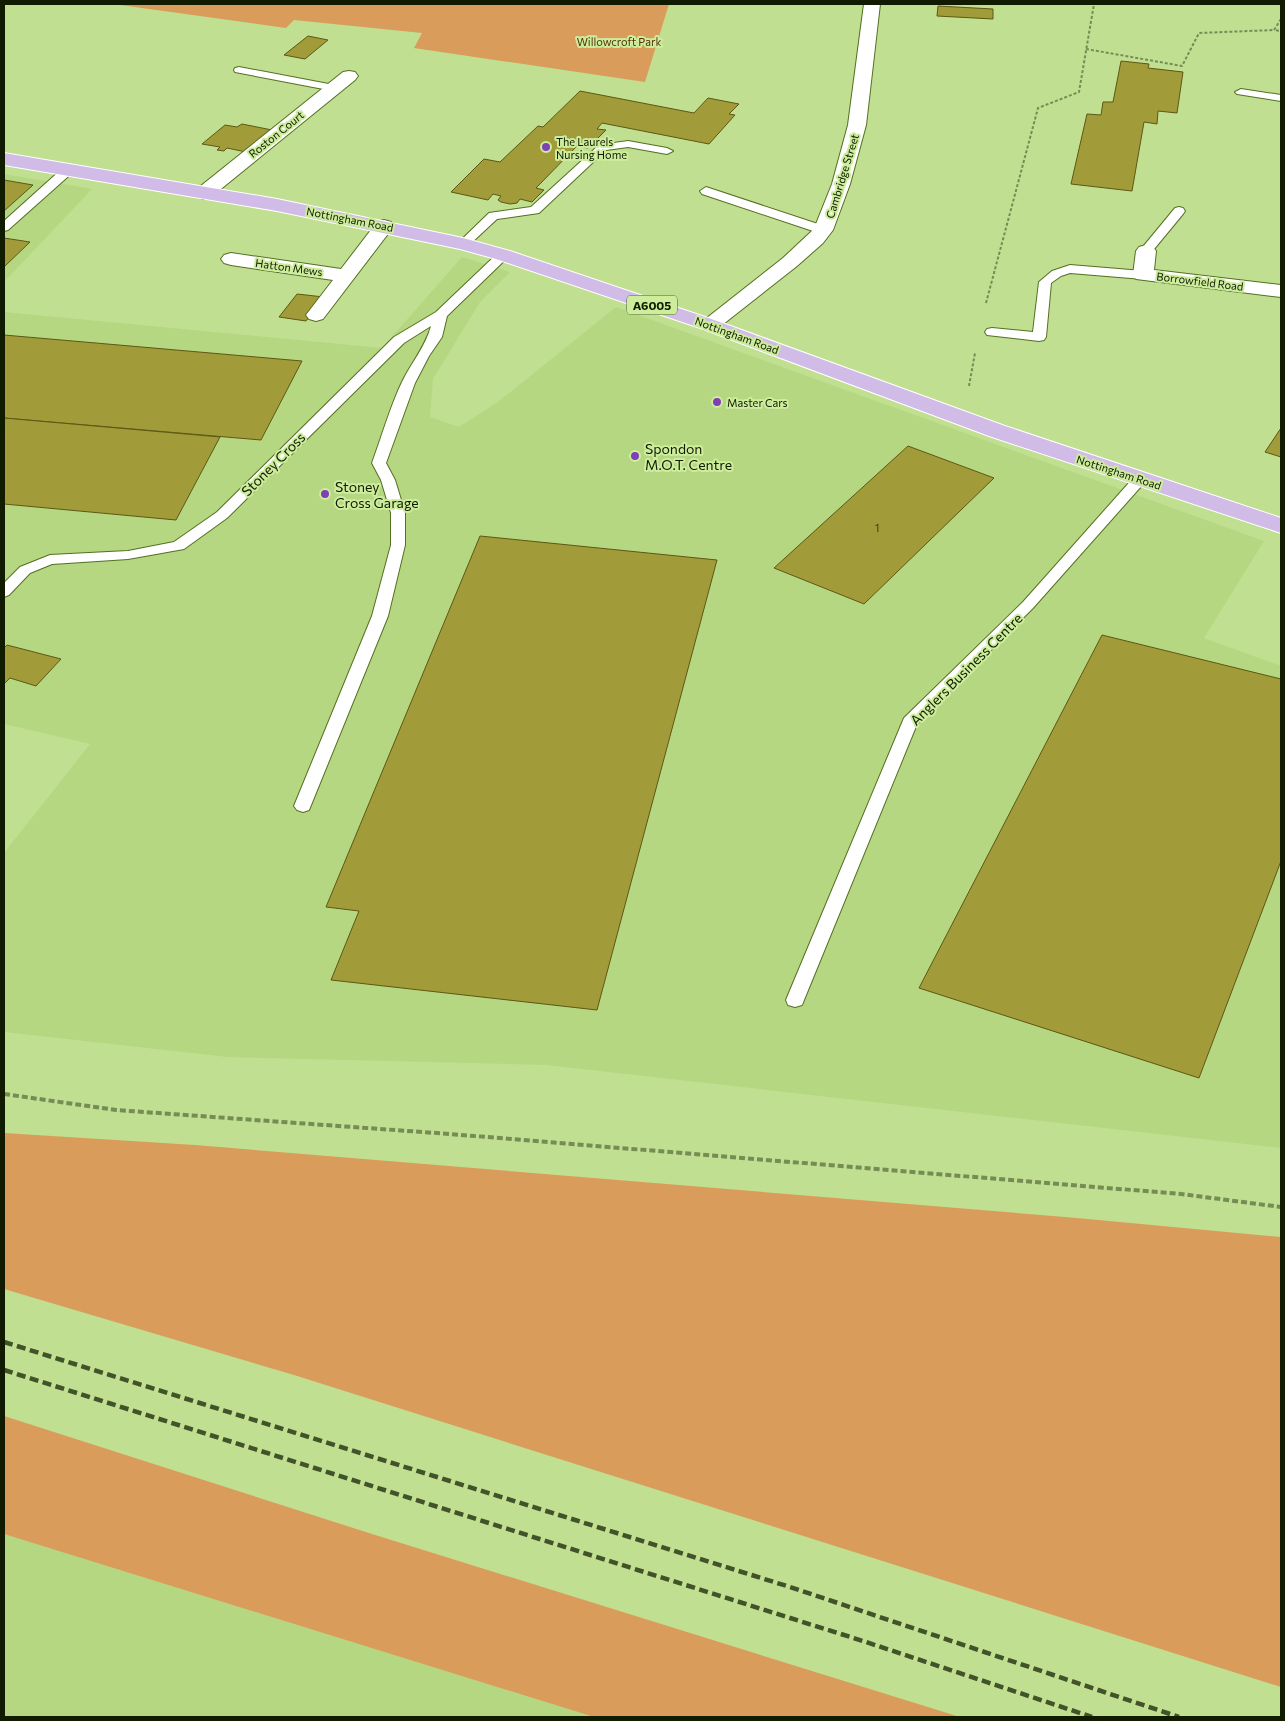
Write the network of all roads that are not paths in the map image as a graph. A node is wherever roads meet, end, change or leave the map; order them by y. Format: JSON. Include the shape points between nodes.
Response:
{"nodes":[{"id":1,"x":872,"y":4,"type":"edge"},
{"id":2,"x":239,"y":70,"type":"dead end"},
{"id":3,"x":349,"y":76,"type":"dead end"},
{"id":4,"x":334,"y":88,"type":"junction"},
{"id":5,"x":1241,"y":92,"type":"dead end"},
{"id":6,"x":1281,"y":98,"type":"edge"},
{"id":7,"x":667,"y":151,"type":"dead end"},
{"id":8,"x":4,"y":159,"type":"edge"},
{"id":9,"x":68,"y":170,"type":"junction"},
{"id":10,"x":706,"y":191,"type":"dead end"},
{"id":11,"x":204,"y":192,"type":"junction"},
{"id":12,"x":1179,"y":211,"type":"dead end"},
{"id":13,"x":384,"y":226,"type":"junction"},
{"id":14,"x":4,"y":227,"type":"edge"},
{"id":15,"x":823,"y":230,"type":"junction"},
{"id":16,"x":463,"y":244,"type":"junction"},
{"id":17,"x":1146,"y":251,"type":"joint"},
{"id":18,"x":503,"y":255,"type":"junction"},
{"id":19,"x":231,"y":259,"type":"dead end"},
{"id":20,"x":1143,"y":274,"type":"junction"},
{"id":21,"x":347,"y":276,"type":"junction"},
{"id":22,"x":1281,"y":291,"type":"edge"},
{"id":23,"x":442,"y":314,"type":"junction"},
{"id":24,"x":316,"y":315,"type":"dead end"},
{"id":25,"x":710,"y":325,"type":"junction"},
{"id":26,"x":992,"y":332,"type":"road end"},
{"id":27,"x":1140,"y":479,"type":"junction"},
{"id":28,"x":1281,"y":526,"type":"edge"},
{"id":29,"x":4,"y":592,"type":"edge"},
{"id":30,"x":303,"y":806,"type":"dead end"},
{"id":31,"x":795,"y":1000,"type":"dead end"}],
"edges":[{"from":1,"to":15,"type":"street","name":"Cambridge Street","via":[[858,125],[841,184]]},
{"from":2,"to":4,"type":"lane"},
{"from":3,"to":4,"type":"street","name":"Roston Court"},
{"from":4,"to":11,"type":"street","name":"Roston Court"},
{"from":5,"to":6,"type":"lane"},
{"from":7,"to":16,"type":"lane","via":[[628,144],[603,148],[535,210],[492,216]]},
{"from":8,"to":9,"type":"main road","name":"Nottingham Road","number":"A6005"},
{"from":9,"to":11,"type":"main road","name":"Nottingham Road","number":"A6005"},
{"from":9,"to":14,"type":"lane"},
{"from":10,"to":15,"type":"lane"},
{"from":11,"to":13,"type":"main road","name":"Nottingham Road","number":"A6005"},
{"from":12,"to":17,"type":"lane"},
{"from":13,"to":16,"type":"main road","name":"Nottingham Road","number":"A6005"},
{"from":13,"to":21,"type":"street","name":"Hatton Mews"},
{"from":15,"to":25,"type":"street","name":"Cambridge Street","via":[[790,262]]},
{"from":16,"to":18,"type":"main road","name":"Nottingham Road","number":"A6005"},
{"from":17,"to":20,"type":"street","name":"Borrowfield Road"},
{"from":18,"to":23,"type":"lane","name":"Stoney Cross"},
{"from":18,"to":25,"type":"main road","name":"Nottingham Road","number":"A6005"},
{"from":19,"to":21,"type":"street","name":"Hatton Mews"},
{"from":20,"to":22,"type":"street","name":"Borrowfield Road"},
{"from":20,"to":26,"type":"lane","via":[[1070,269],[1059,272],[1045,282],[1039,337]]},
{"from":21,"to":24,"type":"street","name":"Hatton Mews"},
{"from":23,"to":29,"type":"lane","name":"Stoney Cross","via":[[399,340],[222,516],[179,546],[128,555],[50,560],[25,570]]},
{"from":23,"to":30,"type":"lane","via":[[436,337],[408,383],[379,463],[398,513],[398,545],[380,616]]},
{"from":25,"to":27,"type":"main road","name":"Nottingham Road","number":"A6005","via":[[963,419]]},
{"from":27,"to":28,"type":"main road","name":"Nottingham Road","number":"A6005"},
{"from":27,"to":31,"type":"lane","name":"Anglers Business Centre","via":[[1028,605],[910,722]]}]}
